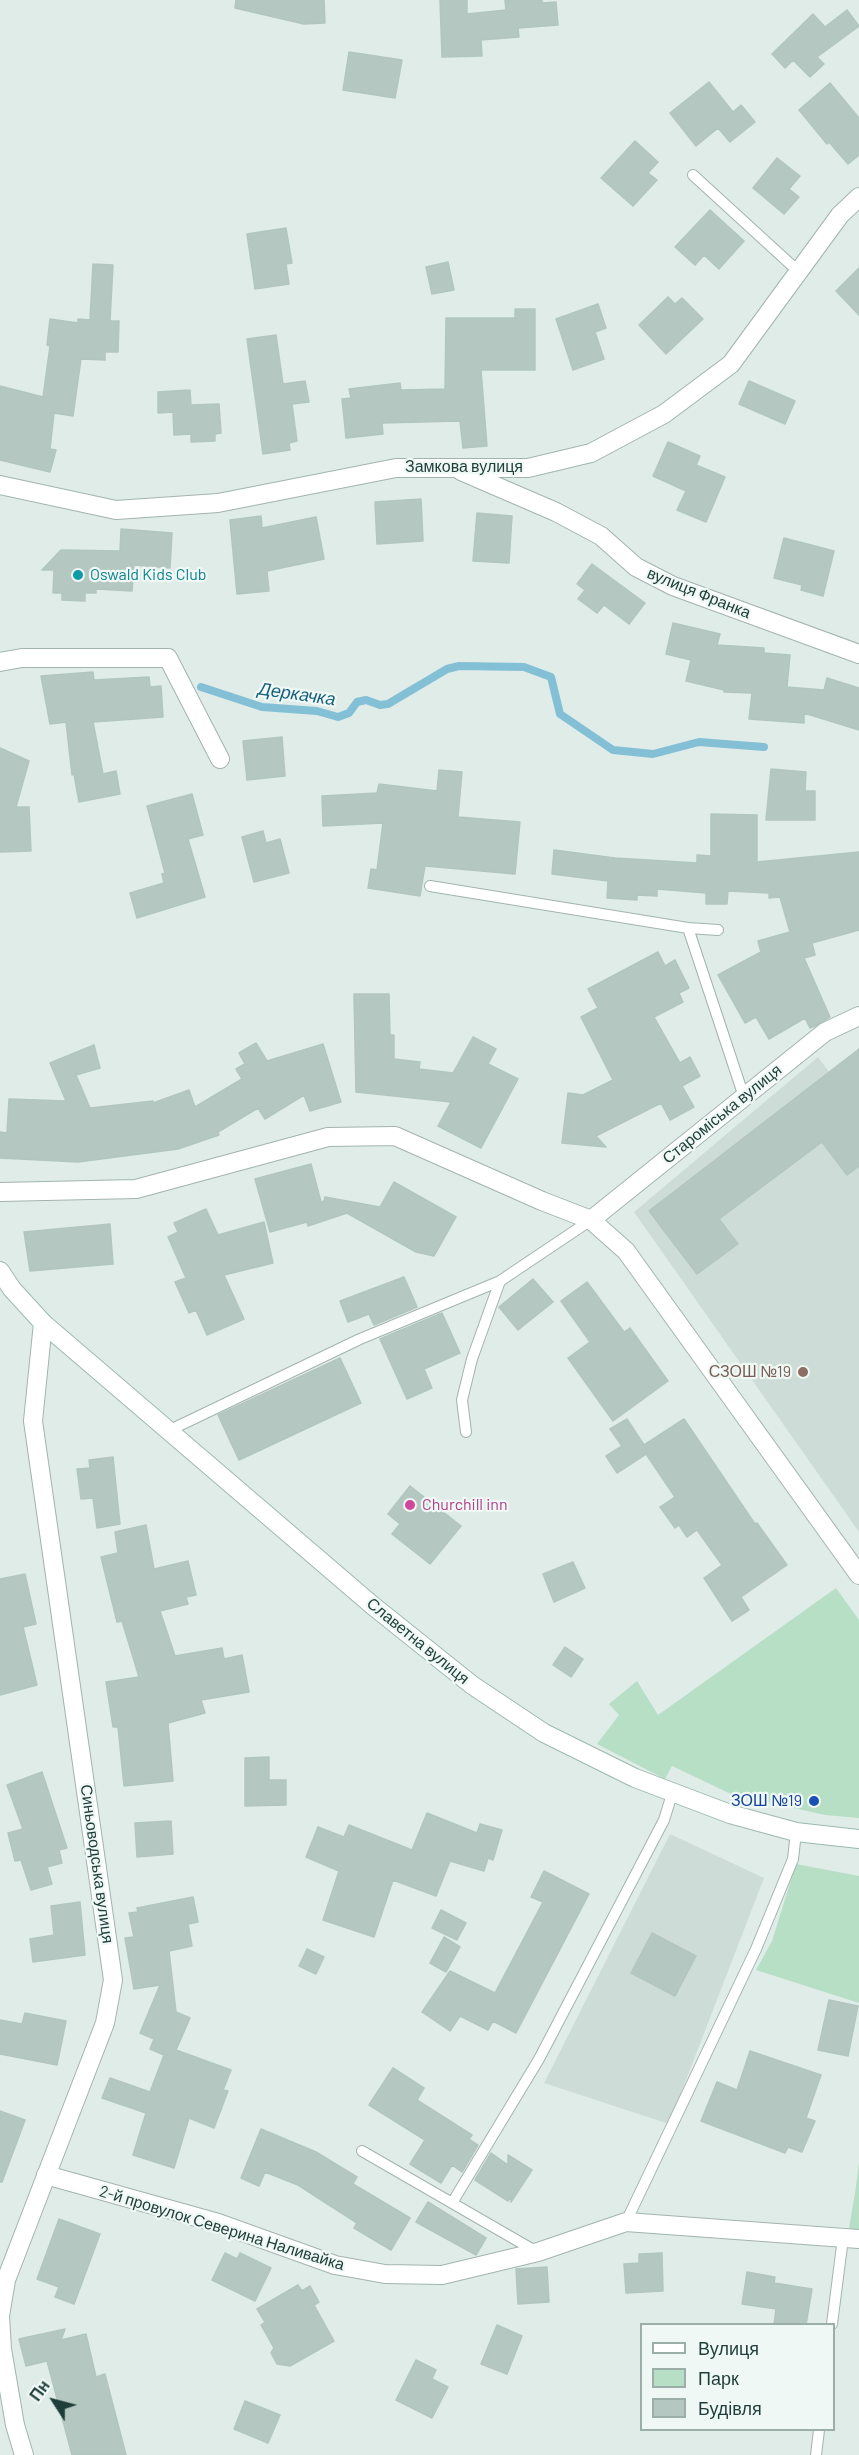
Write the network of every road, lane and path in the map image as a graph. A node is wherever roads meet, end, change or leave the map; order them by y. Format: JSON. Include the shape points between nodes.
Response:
{"nodes":[{"id":1,"x":693,"y":175,"type":"dead end"},
{"id":2,"x":859,"y":197,"type":"edge"},
{"id":3,"x":799,"y":272,"type":"junction"},
{"id":4,"x":452,"y":467,"type":"junction"},
{"id":5,"x":0,"y":485,"type":"edge"},
{"id":6,"x":859,"y":654,"type":"edge"},
{"id":7,"x":0,"y":662,"type":"edge"},
{"id":8,"x":220,"y":759,"type":"dead end"},
{"id":9,"x":430,"y":886,"type":"dead end"},
{"id":10,"x":688,"y":928,"type":"junction"},
{"id":11,"x":718,"y":930,"type":"dead end"},
{"id":12,"x":859,"y":1016,"type":"edge"},
{"id":13,"x":744,"y":1097,"type":"junction"},
{"id":14,"x":0,"y":1192,"type":"edge"},
{"id":15,"x":591,"y":1220,"type":"junction"},
{"id":16,"x":0,"y":1271,"type":"edge"},
{"id":17,"x":500,"y":1281,"type":"junction"},
{"id":18,"x":43,"y":1323,"type":"junction"},
{"id":19,"x":168,"y":1431,"type":"junction"},
{"id":20,"x":466,"y":1432,"type":"dead end"},
{"id":21,"x":859,"y":1575,"type":"edge"},
{"id":22,"x":672,"y":1794,"type":"junction"},
{"id":23,"x":796,"y":1832,"type":"junction"},
{"id":24,"x":859,"y":1839,"type":"edge"},
{"id":25,"x":362,"y":2151,"type":"dead end"},
{"id":26,"x":46,"y":2175,"type":"junction"},
{"id":27,"x":452,"y":2203,"type":"junction"},
{"id":28,"x":626,"y":2222,"type":"junction"},
{"id":29,"x":851,"y":2238,"type":"edge"},
{"id":30,"x":538,"y":2252,"type":"junction"},
{"id":31,"x":832,"y":2323,"type":"edge"},
{"id":32,"x":819,"y":2431,"type":"edge"},
{"id":33,"x":24,"y":2455,"type":"edge"},
{"id":34,"x":816,"y":2455,"type":"edge"}],
"edges":[{"from":1,"to":3,"type":"lane"},
{"from":2,"to":3,"type":"street","name":"Замкова вулиця","via":[[840,215]]},
{"from":3,"to":4,"type":"street","name":"Замкова вулиця","via":[[731,364],[664,414],[591,453],[528,468]]},
{"from":4,"to":5,"type":"street","name":"Замкова вулиця","via":[[396,468],[218,503],[116,510]]},
{"from":4,"to":6,"type":"street","name":"вулиця Франка","via":[[601,536],[636,567],[673,586]]},
{"from":7,"to":8,"type":"street","via":[[22,658],[168,658]]},
{"from":9,"to":10,"type":"lane"},
{"from":10,"to":11,"type":"lane"},
{"from":10,"to":13,"type":"lane"},
{"from":12,"to":13,"type":"street","name":"Староміська вулиця","via":[[825,1032]]},
{"from":13,"to":15,"type":"street","name":"Староміська вулиця"},
{"from":14,"to":15,"type":"street","via":[[136,1189],[328,1137],[395,1136]]},
{"from":15,"to":17,"type":"lane"},
{"from":15,"to":21,"type":"street","via":[[626,1251]]},
{"from":16,"to":18,"type":"street"},
{"from":17,"to":19,"type":"lane","via":[[360,1339]]},
{"from":17,"to":20,"type":"lane","via":[[462,1400]]},
{"from":18,"to":19,"type":"street","name":"Славетна вулиця"},
{"from":18,"to":26,"type":"street","name":"Синьоводська вулиця","via":[[33,1421],[113,1980],[105,2023]]},
{"from":19,"to":22,"type":"street","name":"Славетна вулиця","via":[[472,1685],[544,1733]]},
{"from":22,"to":23,"type":"street","name":"Славетна вулиця"},
{"from":22,"to":27,"type":"lane","via":[[664,1820],[539,2059]]},
{"from":23,"to":24,"type":"street","name":"Славетна вулиця"},
{"from":23,"to":28,"type":"lane","via":[[793,1859],[756,1949]]},
{"from":25,"to":27,"type":"lane"},
{"from":26,"to":30,"type":"street","name":"2-й провулок Северина Наливайка","via":[[218,2223],[335,2265],[385,2274],[441,2275]]},
{"from":26,"to":33,"type":"street","name":"Синьоводська вулиця","via":[[6,2280],[0,2316],[15,2425]]},
{"from":27,"to":30,"type":"lane"},
{"from":28,"to":29,"type":"street","name":"2-й провулок Северина Наливайка"},
{"from":28,"to":30,"type":"street","name":"2-й провулок Северина Наливайка"},
{"from":29,"to":31,"type":"lane"},
{"from":32,"to":34,"type":"lane"}]}
